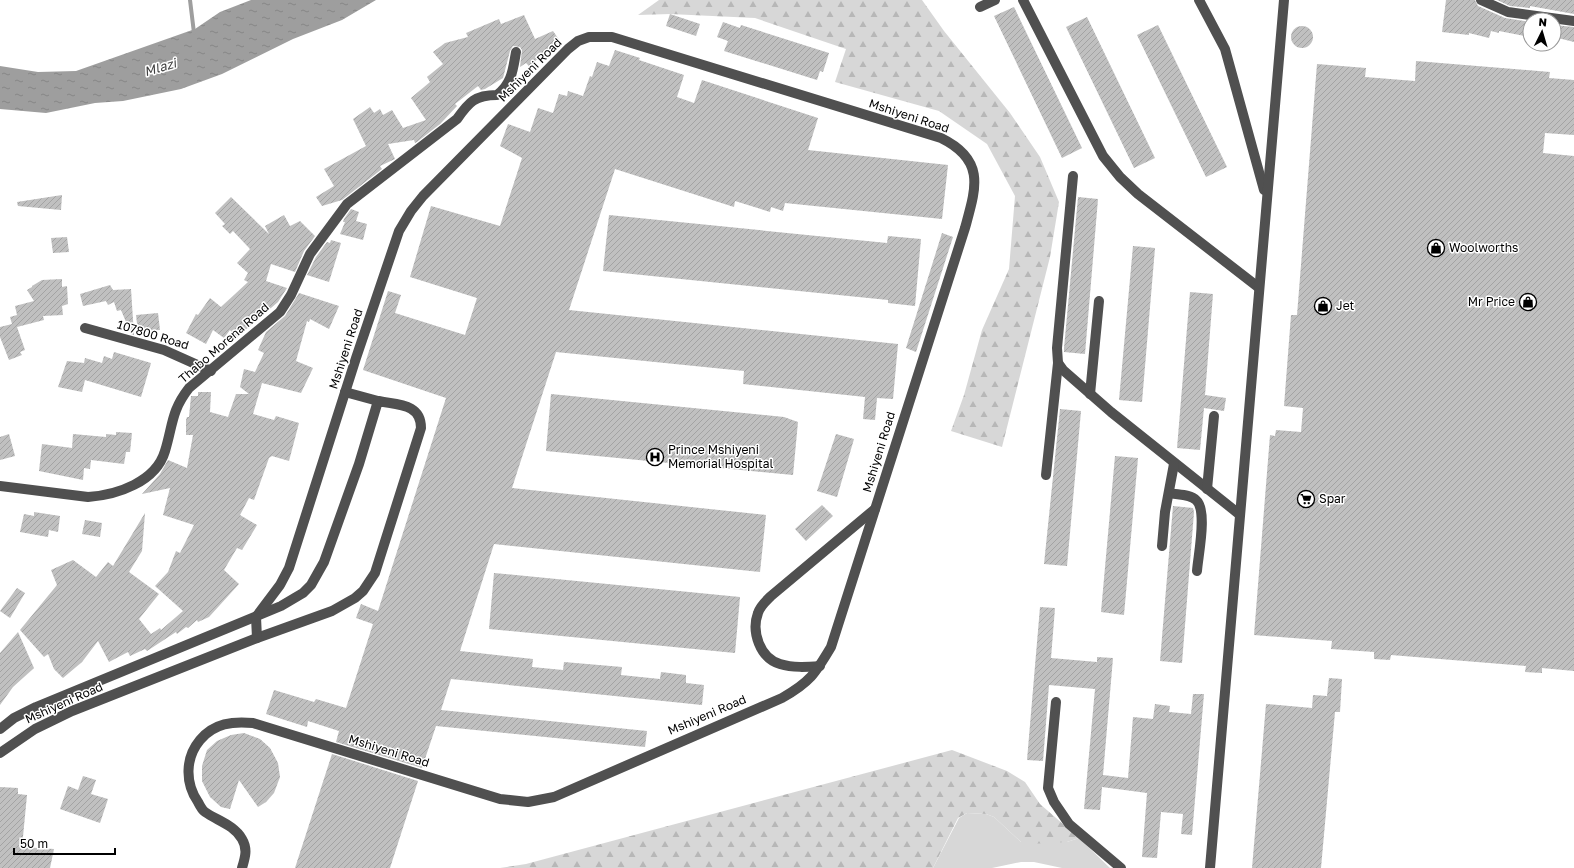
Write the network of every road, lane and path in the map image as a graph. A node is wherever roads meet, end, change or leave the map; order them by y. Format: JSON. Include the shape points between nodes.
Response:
{"nodes":[{"id":1,"x":995,"y":0,"type":"edge"},
{"id":2,"x":1023,"y":0,"type":"edge"},
{"id":3,"x":1199,"y":0,"type":"edge"},
{"id":4,"x":1284,"y":0,"type":"edge"},
{"id":5,"x":1481,"y":0,"type":"edge"},
{"id":6,"x":980,"y":7,"type":"dead end"},
{"id":7,"x":1574,"y":21,"type":"edge"},
{"id":8,"x":516,"y":52,"type":"dead end"},
{"id":9,"x":1073,"y":176,"type":"dead end"},
{"id":10,"x":1266,"y":198,"type":"junction"},
{"id":11,"x":1258,"y":287,"type":"junction"},
{"id":12,"x":1099,"y":301,"type":"dead end"},
{"id":13,"x":85,"y":328,"type":"dead end"},
{"id":14,"x":1058,"y":363,"type":"junction"},
{"id":15,"x":211,"y":371,"type":"junction"},
{"id":16,"x":345,"y":392,"type":"junction"},
{"id":17,"x":1090,"y":394,"type":"junction"},
{"id":18,"x":378,"y":401,"type":"junction"},
{"id":19,"x":1214,"y":416,"type":"dead end"},
{"id":20,"x":1174,"y":464,"type":"junction"},
{"id":21,"x":1046,"y":475,"type":"dead end"},
{"id":22,"x":0,"y":486,"type":"edge"},
{"id":23,"x":1207,"y":489,"type":"junction"},
{"id":24,"x":1169,"y":493,"type":"junction"},
{"id":25,"x":875,"y":508,"type":"junction"},
{"id":26,"x":1239,"y":514,"type":"junction"},
{"id":27,"x":1162,"y":546,"type":"dead end"},
{"id":28,"x":1196,"y":571,"type":"dead end"},
{"id":29,"x":256,"y":617,"type":"junction"},
{"id":30,"x":256,"y":638,"type":"junction"},
{"id":31,"x":820,"y":666,"type":"junction"},
{"id":32,"x":1056,"y":702,"type":"dead end"},
{"id":33,"x":0,"y":729,"type":"edge"},
{"id":34,"x":0,"y":753,"type":"edge"},
{"id":35,"x":242,"y":868,"type":"edge"},
{"id":36,"x":1121,"y":868,"type":"edge"},
{"id":37,"x":1210,"y":868,"type":"edge"}],
"edges":[{"from":1,"to":6,"type":"street"},
{"from":2,"to":11,"type":"street","via":[[1103,156],[1120,177],[1138,194]]},
{"from":3,"to":10,"type":"street","via":[[1225,49]]},
{"from":4,"to":10,"type":"street"},
{"from":5,"to":7,"type":"street","via":[[1508,12]]},
{"from":8,"to":15,"type":"street","name":"Thabo Morena Road","via":[[513,74],[505,89],[497,96],[483,95],[473,101],[457,119],[347,204],[310,254],[280,312]]},
{"from":9,"to":14,"type":"street","via":[[1059,322]]},
{"from":10,"to":11,"type":"street"},
{"from":11,"to":26,"type":"street"},
{"from":12,"to":17,"type":"street"},
{"from":13,"to":15,"type":"street","name":"107800 Road","via":[[164,350]]},
{"from":14,"to":17,"type":"street"},
{"from":14,"to":21,"type":"street"},
{"from":15,"to":22,"type":"street","name":"Thabo Morena Road","via":[[189,388],[180,400],[174,410],[161,462],[154,472],[139,481],[113,494],[88,498]]},
{"from":16,"to":18,"type":"street","name":"Mshiyeni Road"},
{"from":16,"to":25,"type":"street","name":"Mshiyeni Road","via":[[399,231],[411,211],[568,48],[589,37],[612,37],[941,138],[954,145],[970,162],[974,173],[975,194]]},
{"from":16,"to":29,"type":"street","name":"Mshiyeni Road","via":[[289,568],[280,585]]},
{"from":17,"to":20,"type":"street"},
{"from":18,"to":29,"type":"street","via":[[329,549],[318,574],[311,585],[293,600]]},
{"from":18,"to":30,"type":"street","name":"Mshiyeni Road","via":[[409,407],[420,416],[421,428],[375,573],[363,591],[344,605]]},
{"from":19,"to":23,"type":"street"},
{"from":20,"to":23,"type":"street"},
{"from":20,"to":24,"type":"street"},
{"from":23,"to":26,"type":"street"},
{"from":24,"to":27,"type":"street"},
{"from":24,"to":28,"type":"street","via":[[1191,497],[1197,500],[1201,507]]},
{"from":25,"to":31,"type":"street","name":"Mshiyeni Road","via":[[831,647]]},
{"from":25,"to":31,"type":"street","via":[[771,596],[758,612],[755,630],[758,642],[771,660],[791,666]]},
{"from":26,"to":37,"type":"street"},
{"from":29,"to":30,"type":"street"},
{"from":29,"to":33,"type":"street","via":[[54,699],[14,718]]},
{"from":30,"to":34,"type":"street","name":"Mshiyeni Road","via":[[72,711],[35,729]]},
{"from":31,"to":35,"type":"street","name":"Mshiyeni Road","via":[[807,683],[782,698],[554,797],[528,802],[500,799],[253,723],[230,722],[208,731],[192,752],[189,784],[204,811],[229,825],[243,840],[246,850]]},
{"from":32,"to":36,"type":"street","via":[[1048,788],[1069,824]]}]}
